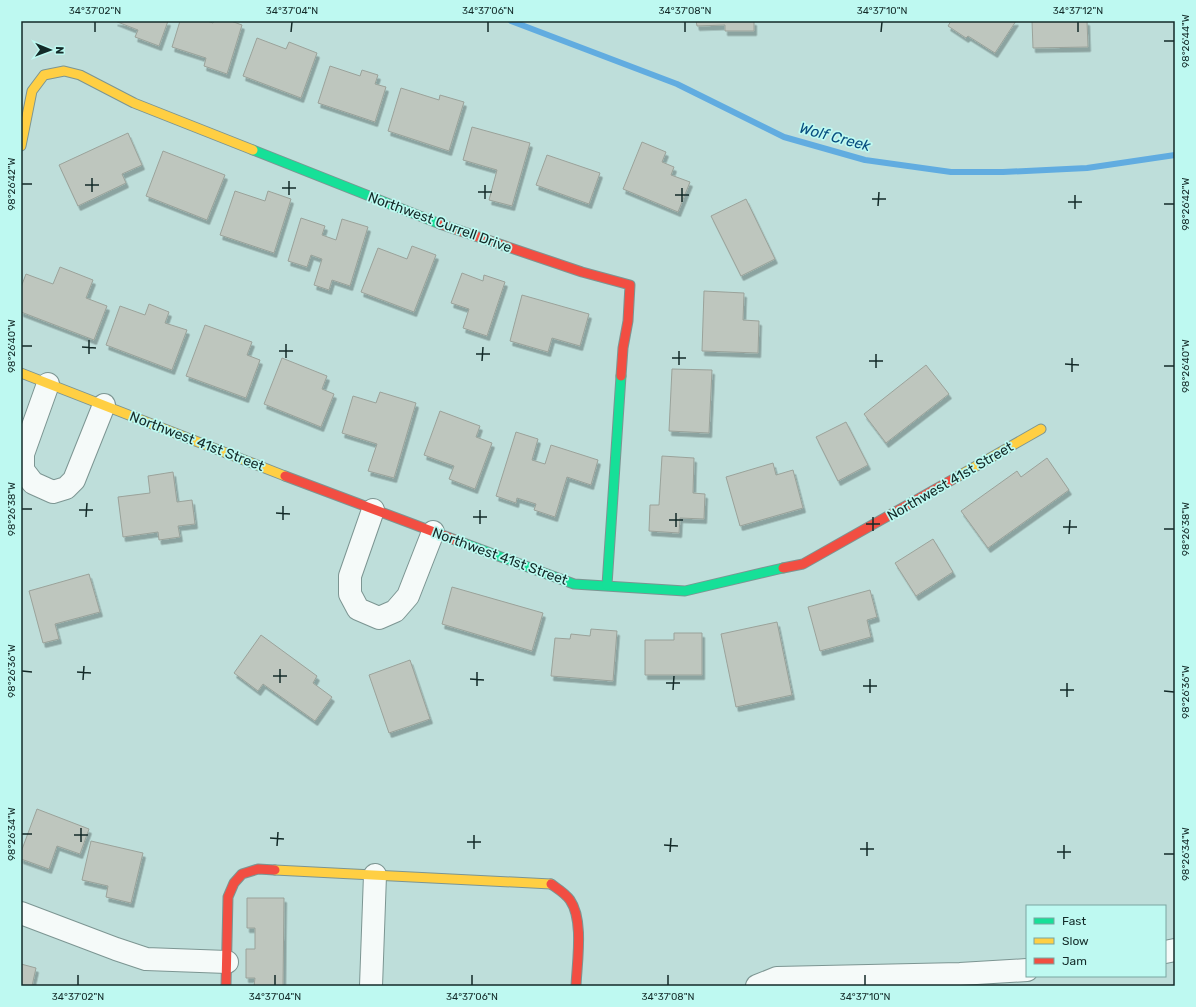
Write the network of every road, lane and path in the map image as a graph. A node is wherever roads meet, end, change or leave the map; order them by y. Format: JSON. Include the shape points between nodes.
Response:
{"nodes":[{"id":1,"x":21,"y":146,"type":"edge"},
{"id":2,"x":21,"y":373,"type":"edge"},
{"id":3,"x":48,"y":384,"type":"junction"},
{"id":4,"x":104,"y":405,"type":"junction"},
{"id":5,"x":1041,"y":429,"type":"dead end"},
{"id":6,"x":373,"y":510,"type":"junction"},
{"id":7,"x":433,"y":532,"type":"junction"},
{"id":8,"x":607,"y":586,"type":"junction"},
{"id":9,"x":374,"y":875,"type":"junction"},
{"id":10,"x":21,"y":913,"type":"edge"},
{"id":11,"x":227,"y":962,"type":"junction"},
{"id":12,"x":1026,"y":970,"type":"edge"},
{"id":13,"x":226,"y":986,"type":"edge"},
{"id":14,"x":371,"y":986,"type":"edge"},
{"id":15,"x":576,"y":986,"type":"edge"},
{"id":16,"x":757,"y":986,"type":"edge"}],
"edges":[{"from":1,"to":8,"type":"street","name":"Northwest Currell Drive","via":[[32,91],[44,75],[64,71],[80,75],[134,103],[427,220],[582,272],[630,285],[623,348]]},
{"from":2,"to":3,"type":"street","name":"Northwest 41st Street"},
{"from":3,"to":4,"type":"street","name":"Northwest 41st Street"},
{"from":3,"to":4,"type":"street","via":[[23,454],[23,470],[33,483],[53,492],[66,488],[74,480]]},
{"from":4,"to":6,"type":"street","name":"Northwest 41st Street"},
{"from":5,"to":8,"type":"street","name":"Northwest 41st Street","via":[[803,564],[685,591]]},
{"from":6,"to":7,"type":"street","name":"Northwest 41st Street"},
{"from":6,"to":7,"type":"street","via":[[350,576],[350,594],[358,609],[379,618],[395,611],[408,596]]},
{"from":7,"to":8,"type":"street","name":"Northwest 41st Street","via":[[574,584]]},
{"from":9,"to":11,"type":"street","via":[[258,869],[242,874],[234,883],[228,897]]},
{"from":9,"to":14,"type":"street"},
{"from":9,"to":15,"type":"street","via":[[550,884],[572,903],[577,920]]},
{"from":10,"to":11,"type":"street","via":[[146,959]]},
{"from":11,"to":13,"type":"street"},
{"from":12,"to":16,"type":"street","via":[[777,978]]}]}
